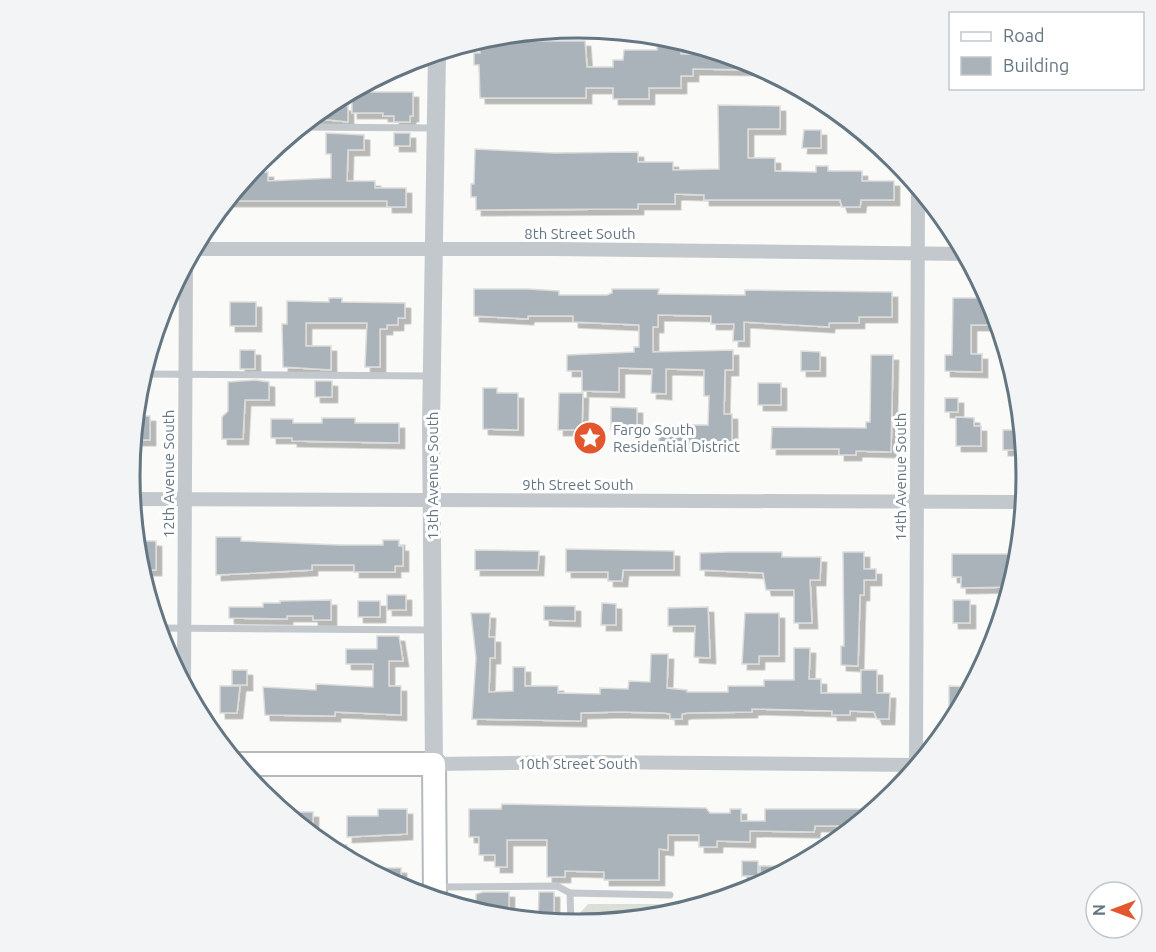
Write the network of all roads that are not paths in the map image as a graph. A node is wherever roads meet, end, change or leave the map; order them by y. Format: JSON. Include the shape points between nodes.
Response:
{"nodes":[{"id":1,"x":437,"y":61,"type":"edge"},
{"id":2,"x":312,"y":127,"type":"edge"},
{"id":3,"x":437,"y":128,"type":"junction"},
{"id":4,"x":918,"y":199,"type":"edge"},
{"id":5,"x":203,"y":249,"type":"edge"},
{"id":6,"x":435,"y":249,"type":"junction"},
{"id":7,"x":917,"y":254,"type":"junction"},
{"id":8,"x":956,"y":254,"type":"edge"},
{"id":9,"x":186,"y":280,"type":"edge"},
{"id":10,"x":152,"y":374,"type":"edge"},
{"id":11,"x":185,"y":374,"type":"junction"},
{"id":12,"x":432,"y":376,"type":"junction"},
{"id":13,"x":140,"y":499,"type":"edge"},
{"id":14,"x":183,"y":499,"type":"junction"},
{"id":15,"x":432,"y":500,"type":"junction"},
{"id":16,"x":917,"y":502,"type":"junction"},
{"id":17,"x":1016,"y":502,"type":"edge"},
{"id":18,"x":167,"y":628,"type":"edge"},
{"id":19,"x":184,"y":628,"type":"junction"},
{"id":20,"x":433,"y":630,"type":"junction"},
{"id":21,"x":184,"y":668,"type":"edge"},
{"id":22,"x":917,"y":754,"type":"edge"},
{"id":23,"x":247,"y":764,"type":"edge"},
{"id":24,"x":434,"y":764,"type":"junction"},
{"id":25,"x":907,"y":766,"type":"edge"},
{"id":26,"x":435,"y":890,"type":"edge"},
{"id":27,"x":442,"y":893,"type":"edge"},
{"id":28,"x":570,"y":893,"type":"junction"},
{"id":29,"x":670,"y":895,"type":"dead end"},
{"id":30,"x":571,"y":914,"type":"edge"}],
"edges":[{"from":1,"to":3,"type":"street","name":"13th Avenue South"},
{"from":2,"to":3,"type":"lane"},
{"from":3,"to":6,"type":"street","name":"13th Avenue South"},
{"from":4,"to":7,"type":"street","name":"14th Avenue South"},
{"from":5,"to":6,"type":"street","name":"8th Street South"},
{"from":6,"to":7,"type":"street","name":"8th Street South"},
{"from":6,"to":12,"type":"street","name":"13th Avenue South"},
{"from":7,"to":8,"type":"street","name":"8th Street South"},
{"from":7,"to":16,"type":"street","name":"14th Avenue South"},
{"from":9,"to":11,"type":"street","name":"12th Avenue South"},
{"from":10,"to":11,"type":"lane"},
{"from":11,"to":12,"type":"lane"},
{"from":11,"to":14,"type":"street","name":"12th Avenue South"},
{"from":12,"to":15,"type":"street","name":"13th Avenue South"},
{"from":13,"to":14,"type":"street","name":"9th Street South"},
{"from":14,"to":15,"type":"street","name":"9th Street South"},
{"from":14,"to":19,"type":"street","name":"12th Avenue South"},
{"from":15,"to":16,"type":"street","name":"9th Street South"},
{"from":15,"to":20,"type":"street","name":"13th Avenue South"},
{"from":16,"to":17,"type":"street","name":"9th Street South"},
{"from":16,"to":22,"type":"street","name":"14th Avenue South"},
{"from":18,"to":19,"type":"lane"},
{"from":19,"to":20,"type":"lane"},
{"from":19,"to":21,"type":"street","name":"12th Avenue South"},
{"from":20,"to":24,"type":"street","name":"13th Avenue South"},
{"from":23,"to":24,"type":"main road","name":"10th Street South"},
{"from":24,"to":25,"type":"street","name":"10th Street South"},
{"from":24,"to":26,"type":"main road","name":"13th Avenue South"},
{"from":27,"to":28,"type":"lane","via":[[557,886]]},
{"from":28,"to":29,"type":"lane"},
{"from":28,"to":30,"type":"lane"}]}
